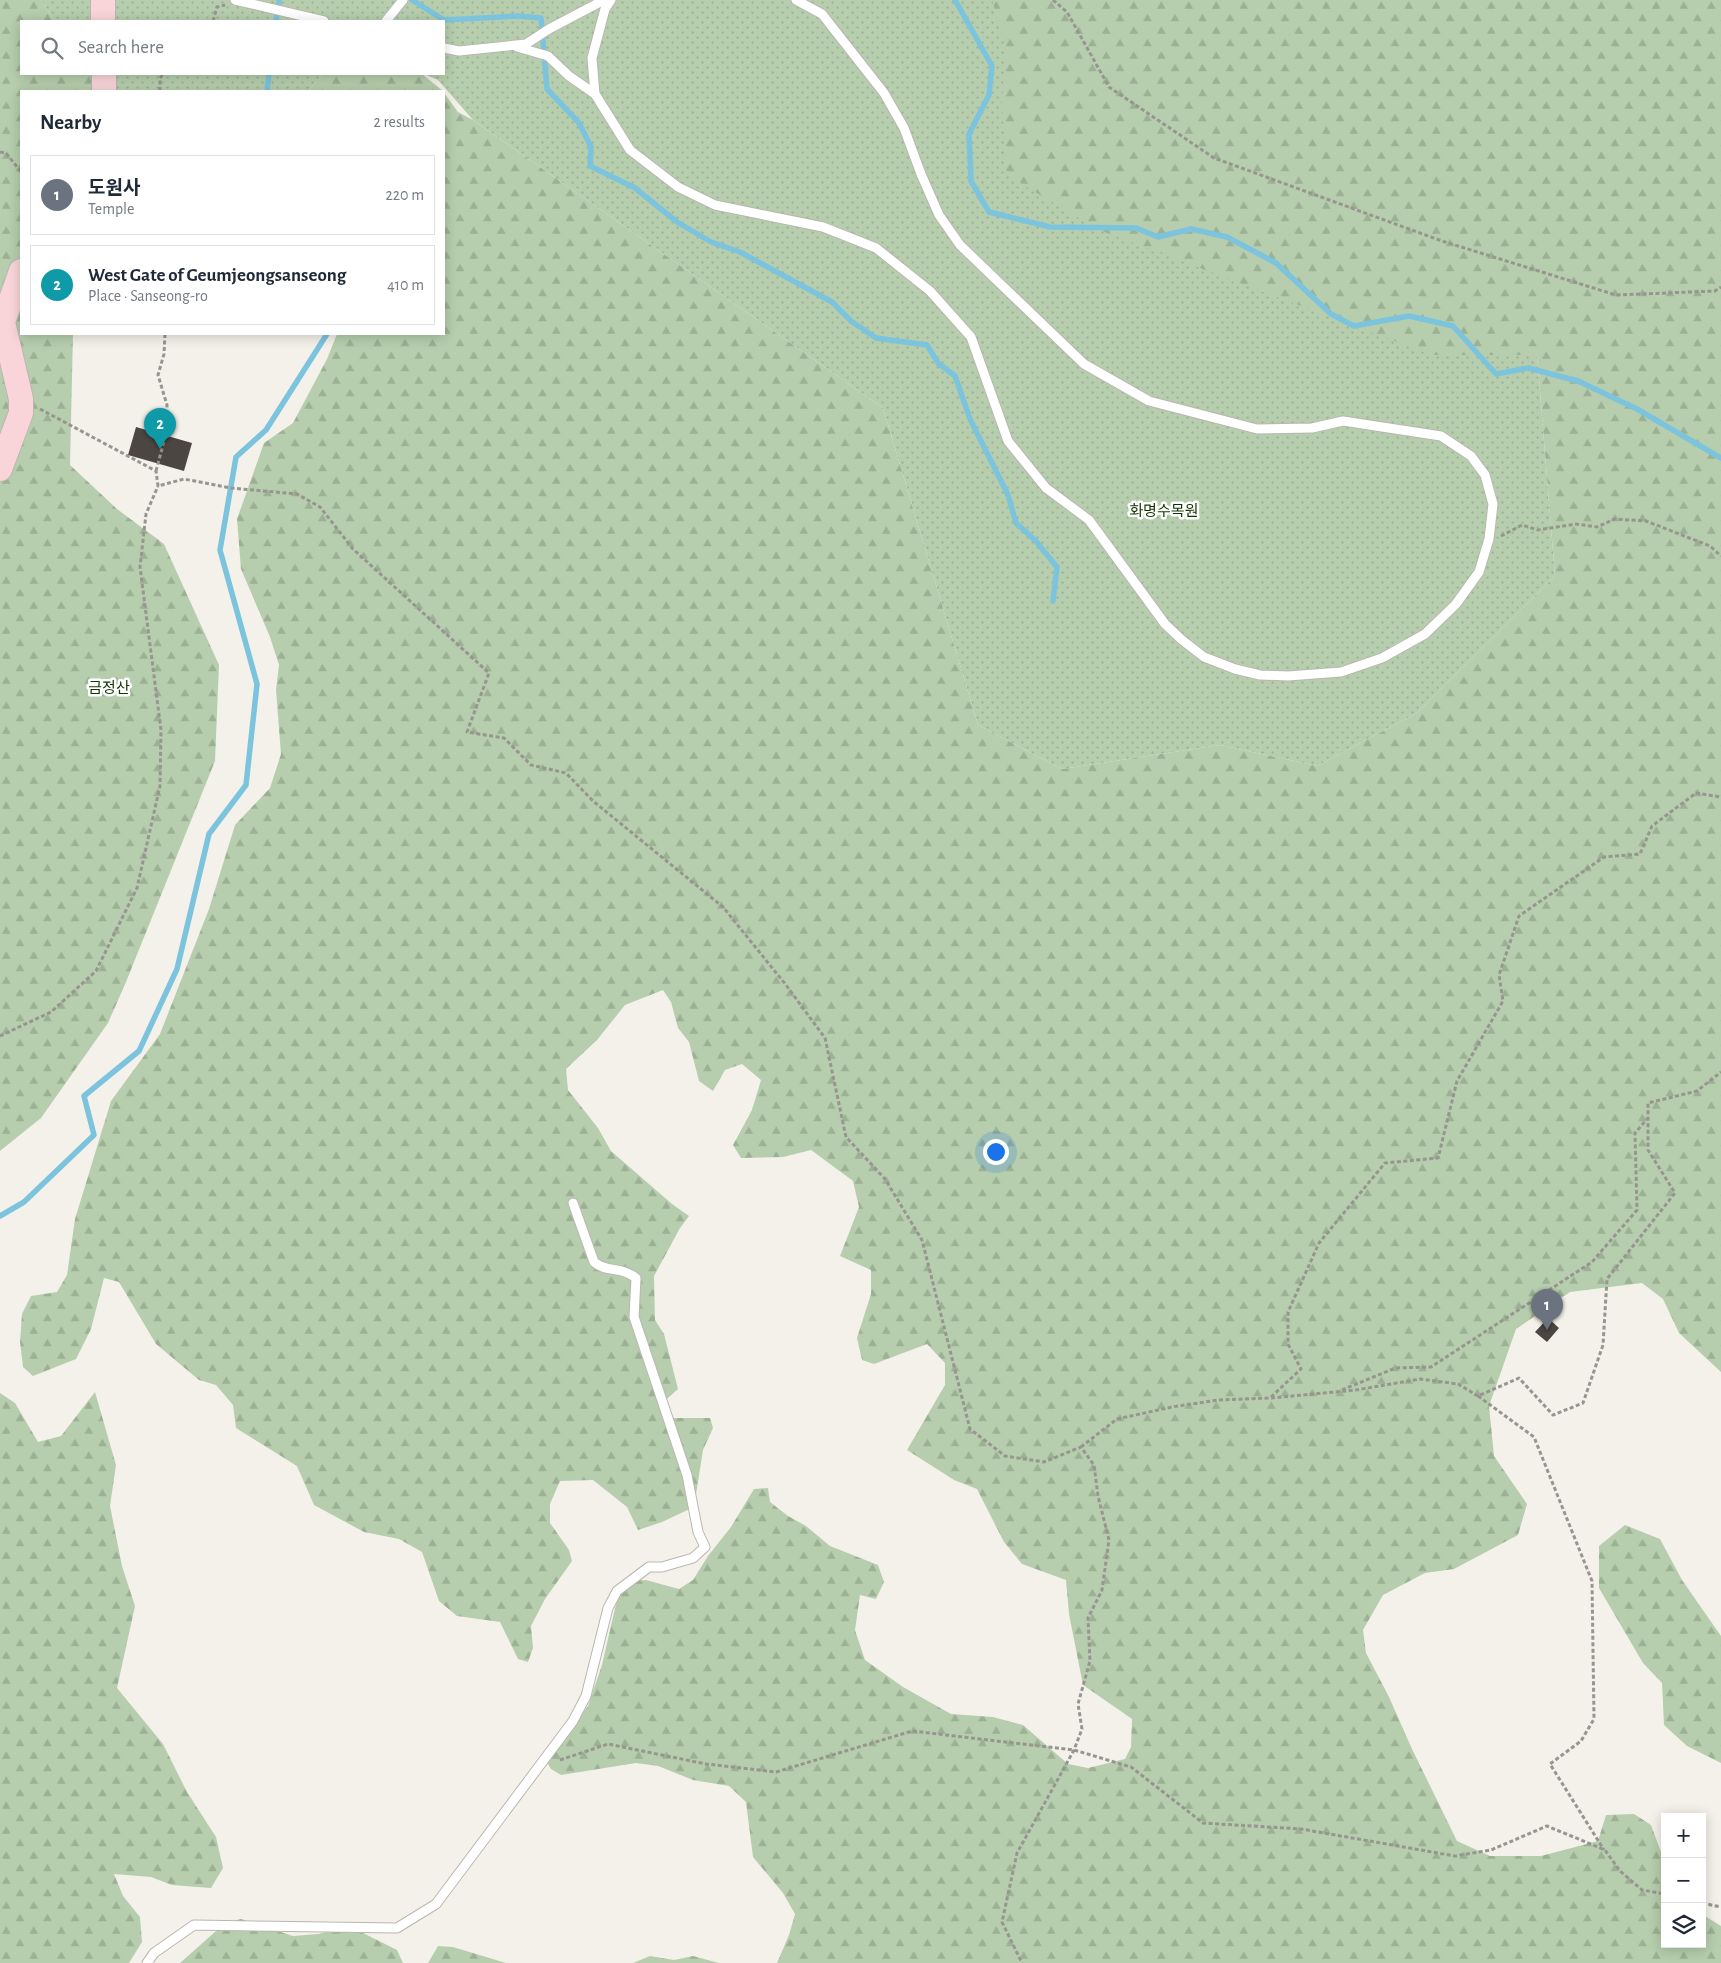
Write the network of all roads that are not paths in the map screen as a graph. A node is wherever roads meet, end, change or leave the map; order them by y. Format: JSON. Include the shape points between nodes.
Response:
{"nodes":[{"id":1,"x":103,"y":0,"type":"edge"},
{"id":2,"x":235,"y":0,"type":"edge"},
{"id":3,"x":403,"y":0,"type":"edge"},
{"id":4,"x":604,"y":0,"type":"edge"},
{"id":5,"x":611,"y":0,"type":"edge"},
{"id":6,"x":796,"y":0,"type":"edge"},
{"id":7,"x":103,"y":20,"type":"edge"},
{"id":8,"x":320,"y":20,"type":"edge"},
{"id":9,"x":387,"y":20,"type":"edge"},
{"id":10,"x":512,"y":46,"type":"junction"},
{"id":11,"x":445,"y":48,"type":"edge"},
{"id":12,"x":104,"y":75,"type":"edge"},
{"id":13,"x":104,"y":90,"type":"edge"},
{"id":14,"x":595,"y":94,"type":"junction"},
{"id":15,"x":20,"y":274,"type":"edge"},
{"id":16,"x":0,"y":469,"type":"edge"},
{"id":17,"x":573,"y":1203,"type":"dead end"},
{"id":18,"x":147,"y":1963,"type":"edge"}],
"edges":[{"from":1,"to":7,"type":"main road"},
{"from":2,"to":8,"type":"lane"},
{"from":3,"to":9,"type":"lane"},
{"from":4,"to":10,"type":"lane","via":[[526,44]]},
{"from":5,"to":14,"type":"lane","via":[[605,9],[592,58]]},
{"from":6,"to":14,"type":"lane","via":[[822,14],[884,94],[904,128],[939,215],[960,245],[1084,364],[1149,401],[1257,429],[1312,428],[1343,421],[1441,436],[1471,456],[1485,475],[1493,504],[1488,542],[1479,572],[1456,604],[1425,634],[1382,658],[1341,672],[1260,675],[1204,657],[1165,624],[1089,520],[1046,488],[1008,441],[971,337],[930,291],[876,248],[823,227],[715,205],[678,187],[630,150]]},
{"from":10,"to":11,"type":"lane","via":[[459,51]]},
{"from":10,"to":14,"type":"lane","via":[[548,56]]},
{"from":12,"to":13,"type":"main road"},
{"from":15,"to":16,"type":"main road","via":[[3,322],[21,399],[21,413]]},
{"from":17,"to":18,"type":"lane","via":[[594,1262],[600,1268],[628,1272],[636,1278],[634,1317],[687,1475],[698,1532],[705,1547],[693,1558],[662,1567],[649,1567],[616,1591],[608,1608],[586,1696],[574,1721],[436,1904],[397,1928],[194,1925],[154,1953]]}]}
